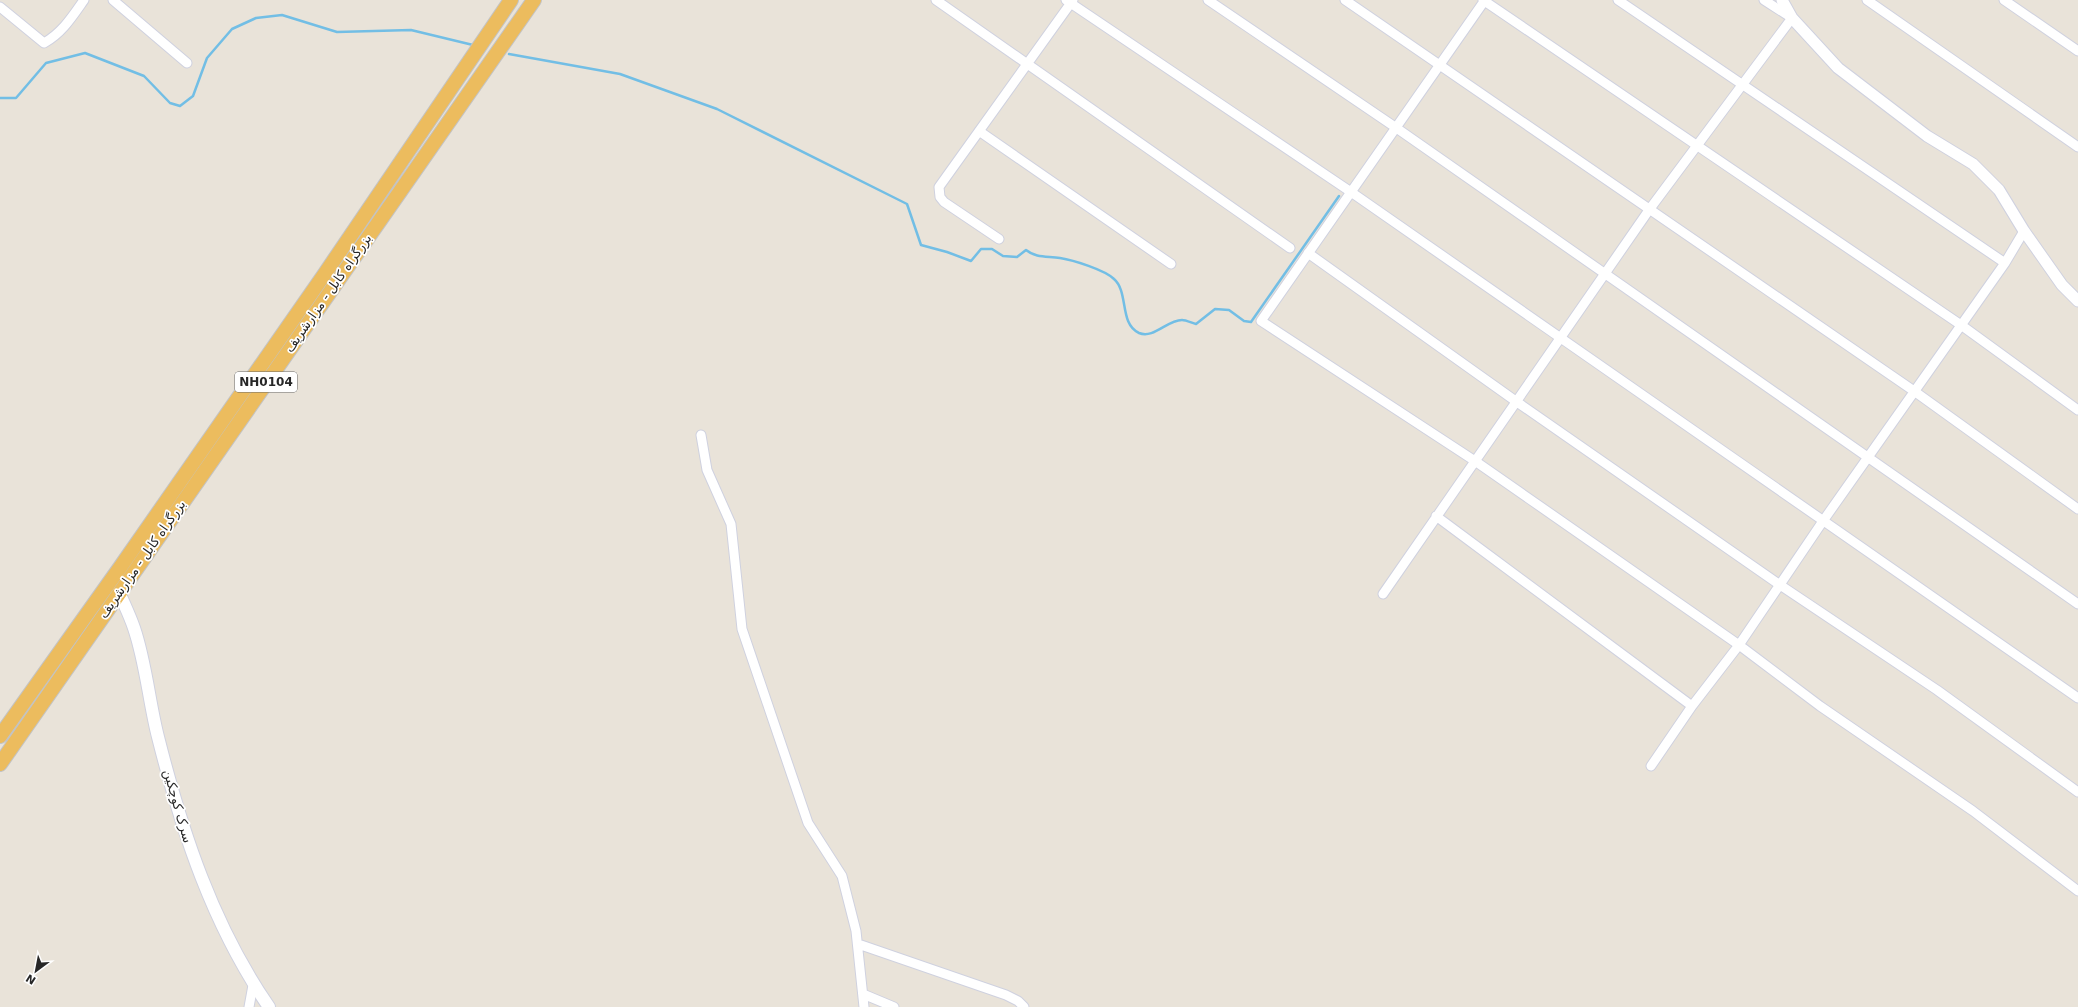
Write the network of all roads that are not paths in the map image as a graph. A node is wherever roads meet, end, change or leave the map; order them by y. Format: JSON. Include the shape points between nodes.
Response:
{"nodes":[{"id":1,"x":84,"y":0,"type":"edge"},
{"id":2,"x":113,"y":0,"type":"edge"},
{"id":3,"x":511,"y":0,"type":"edge"},
{"id":4,"x":534,"y":0,"type":"edge"},
{"id":5,"x":936,"y":0,"type":"edge"},
{"id":6,"x":1208,"y":0,"type":"edge"},
{"id":7,"x":1345,"y":0,"type":"edge"},
{"id":8,"x":1484,"y":0,"type":"edge"},
{"id":9,"x":1618,"y":0,"type":"edge"},
{"id":10,"x":1764,"y":0,"type":"edge"},
{"id":11,"x":1782,"y":0,"type":"edge"},
{"id":12,"x":1867,"y":0,"type":"edge"},
{"id":13,"x":2004,"y":0,"type":"edge"},
{"id":14,"x":1070,"y":1,"type":"edge"},
{"id":15,"x":0,"y":7,"type":"edge"},
{"id":16,"x":1792,"y":18,"type":"junction"},
{"id":17,"x":2078,"y":51,"type":"edge"},
{"id":18,"x":187,"y":63,"type":"dead end"},
{"id":19,"x":1026,"y":63,"type":"junction"},
{"id":20,"x":1440,"y":66,"type":"junction"},
{"id":21,"x":1742,"y":86,"type":"junction"},
{"id":22,"x":1395,"y":127,"type":"junction"},
{"id":23,"x":979,"y":131,"type":"junction"},
{"id":24,"x":1697,"y":145,"type":"junction"},
{"id":25,"x":2078,"y":147,"type":"edge"},
{"id":26,"x":1351,"y":192,"type":"junction"},
{"id":27,"x":1650,"y":210,"type":"junction"},
{"id":28,"x":2024,"y":232,"type":"junction"},
{"id":29,"x":999,"y":238,"type":"dead end"},
{"id":30,"x":1290,"y":248,"type":"dead end"},
{"id":31,"x":1308,"y":253,"type":"junction"},
{"id":32,"x":2005,"y":263,"type":"junction"},
{"id":33,"x":1171,"y":264,"type":"dead end"},
{"id":34,"x":1606,"y":274,"type":"junction"},
{"id":35,"x":2078,"y":301,"type":"edge"},
{"id":36,"x":1961,"y":324,"type":"junction"},
{"id":37,"x":1560,"y":338,"type":"junction"},
{"id":38,"x":1914,"y":391,"type":"junction"},
{"id":39,"x":1517,"y":402,"type":"junction"},
{"id":40,"x":2078,"y":410,"type":"edge"},
{"id":41,"x":701,"y":435,"type":"dead end"},
{"id":42,"x":1869,"y":458,"type":"junction"},
{"id":43,"x":1475,"y":461,"type":"junction"},
{"id":44,"x":2078,"y":510,"type":"edge"},
{"id":45,"x":1436,"y":516,"type":"junction"},
{"id":46,"x":1823,"y":521,"type":"junction"},
{"id":47,"x":1780,"y":584,"type":"junction"},
{"id":48,"x":119,"y":592,"type":"junction"},
{"id":49,"x":1383,"y":594,"type":"dead end"},
{"id":50,"x":2078,"y":604,"type":"edge"},
{"id":51,"x":1739,"y":645,"type":"junction"},
{"id":52,"x":2078,"y":698,"type":"edge"},
{"id":53,"x":1692,"y":706,"type":"junction"},
{"id":54,"x":0,"y":736,"type":"edge"},
{"id":55,"x":0,"y":764,"type":"edge"},
{"id":56,"x":1651,"y":766,"type":"dead end"},
{"id":57,"x":2078,"y":792,"type":"edge"},
{"id":58,"x":2078,"y":891,"type":"edge"},
{"id":59,"x":858,"y":946,"type":"junction"},
{"id":60,"x":253,"y":985,"type":"junction"},
{"id":61,"x":863,"y":994,"type":"junction"},
{"id":62,"x":249,"y":1007,"type":"edge"},
{"id":63,"x":269,"y":1007,"type":"edge"},
{"id":64,"x":864,"y":1007,"type":"edge"},
{"id":65,"x":894,"y":1007,"type":"edge"},
{"id":66,"x":1024,"y":1007,"type":"edge"}],
"edges":[{"from":1,"to":15,"type":"street","via":[[65,27],[44,43]]},
{"from":2,"to":18,"type":"street"},
{"from":3,"to":54,"type":"highway","name":"بزرگراه کابل - مزارشریف","number":"NH0104","via":[[320,282]]},
{"from":4,"to":48,"type":"highway","name":"بزرگراه کابل - مزارشریف","number":"NH0104"},
{"from":5,"to":19,"type":"street"},
{"from":6,"to":22,"type":"street"},
{"from":7,"to":20,"type":"street"},
{"from":8,"to":20,"type":"street"},
{"from":8,"to":24,"type":"street"},
{"from":9,"to":21,"type":"street"},
{"from":10,"to":16,"type":"street"},
{"from":11,"to":16,"type":"street"},
{"from":12,"to":25,"type":"street"},
{"from":13,"to":17,"type":"street"},
{"from":14,"to":19,"type":"street"},
{"from":14,"to":26,"type":"street"},
{"from":16,"to":21,"type":"street"},
{"from":16,"to":28,"type":"street","via":[[1838,68],[1927,136],[1973,164],[1999,190]]},
{"from":19,"to":23,"type":"street"},
{"from":19,"to":30,"type":"street"},
{"from":20,"to":22,"type":"street"},
{"from":20,"to":27,"type":"street"},
{"from":21,"to":24,"type":"street"},
{"from":21,"to":32,"type":"street"},
{"from":22,"to":26,"type":"street"},
{"from":22,"to":34,"type":"street"},
{"from":23,"to":29,"type":"street","via":[[939,187],[940,197]]},
{"from":23,"to":33,"type":"street"},
{"from":24,"to":27,"type":"street"},
{"from":24,"to":36,"type":"street"},
{"from":26,"to":31,"type":"street"},
{"from":26,"to":37,"type":"street"},
{"from":27,"to":34,"type":"street"},
{"from":27,"to":38,"type":"street"},
{"from":28,"to":32,"type":"street"},
{"from":28,"to":35,"type":"street","via":[[2062,285]]},
{"from":31,"to":39,"type":"street"},
{"from":31,"to":43,"type":"street","via":[[1261,321]]},
{"from":32,"to":36,"type":"street"},
{"from":34,"to":37,"type":"street"},
{"from":34,"to":42,"type":"street"},
{"from":36,"to":38,"type":"street"},
{"from":36,"to":40,"type":"street"},
{"from":37,"to":39,"type":"street"},
{"from":37,"to":46,"type":"street"},
{"from":38,"to":42,"type":"street"},
{"from":38,"to":44,"type":"street"},
{"from":39,"to":43,"type":"street"},
{"from":39,"to":47,"type":"street"},
{"from":41,"to":59,"type":"street","via":[[707,470],[731,524],[742,629],[808,823],[842,876]]},
{"from":42,"to":46,"type":"street"},
{"from":42,"to":50,"type":"street"},
{"from":43,"to":45,"type":"street"},
{"from":43,"to":51,"type":"street"},
{"from":45,"to":49,"type":"street"},
{"from":45,"to":53,"type":"street"},
{"from":46,"to":47,"type":"street"},
{"from":46,"to":52,"type":"street"},
{"from":47,"to":51,"type":"street"},
{"from":47,"to":57,"type":"street","via":[[1937,690]]},
{"from":48,"to":55,"type":"highway","name":"بزرگراه کابل - مزارشریف","number":"NH0104"},
{"from":48,"to":60,"type":"main road","name":"سرک کوچکین","via":[[135,630],[158,738],[193,855],[214,911]]},
{"from":51,"to":53,"type":"street"},
{"from":51,"to":58,"type":"street","via":[[1820,706],[1973,811]]},
{"from":53,"to":56,"type":"street"},
{"from":59,"to":61,"type":"street"},
{"from":59,"to":66,"type":"street","via":[[1006,995]]},
{"from":60,"to":62,"type":"street"},
{"from":60,"to":63,"type":"main road","name":"سرک کوچکین"},
{"from":61,"to":64,"type":"street"},
{"from":61,"to":65,"type":"street"}]}
